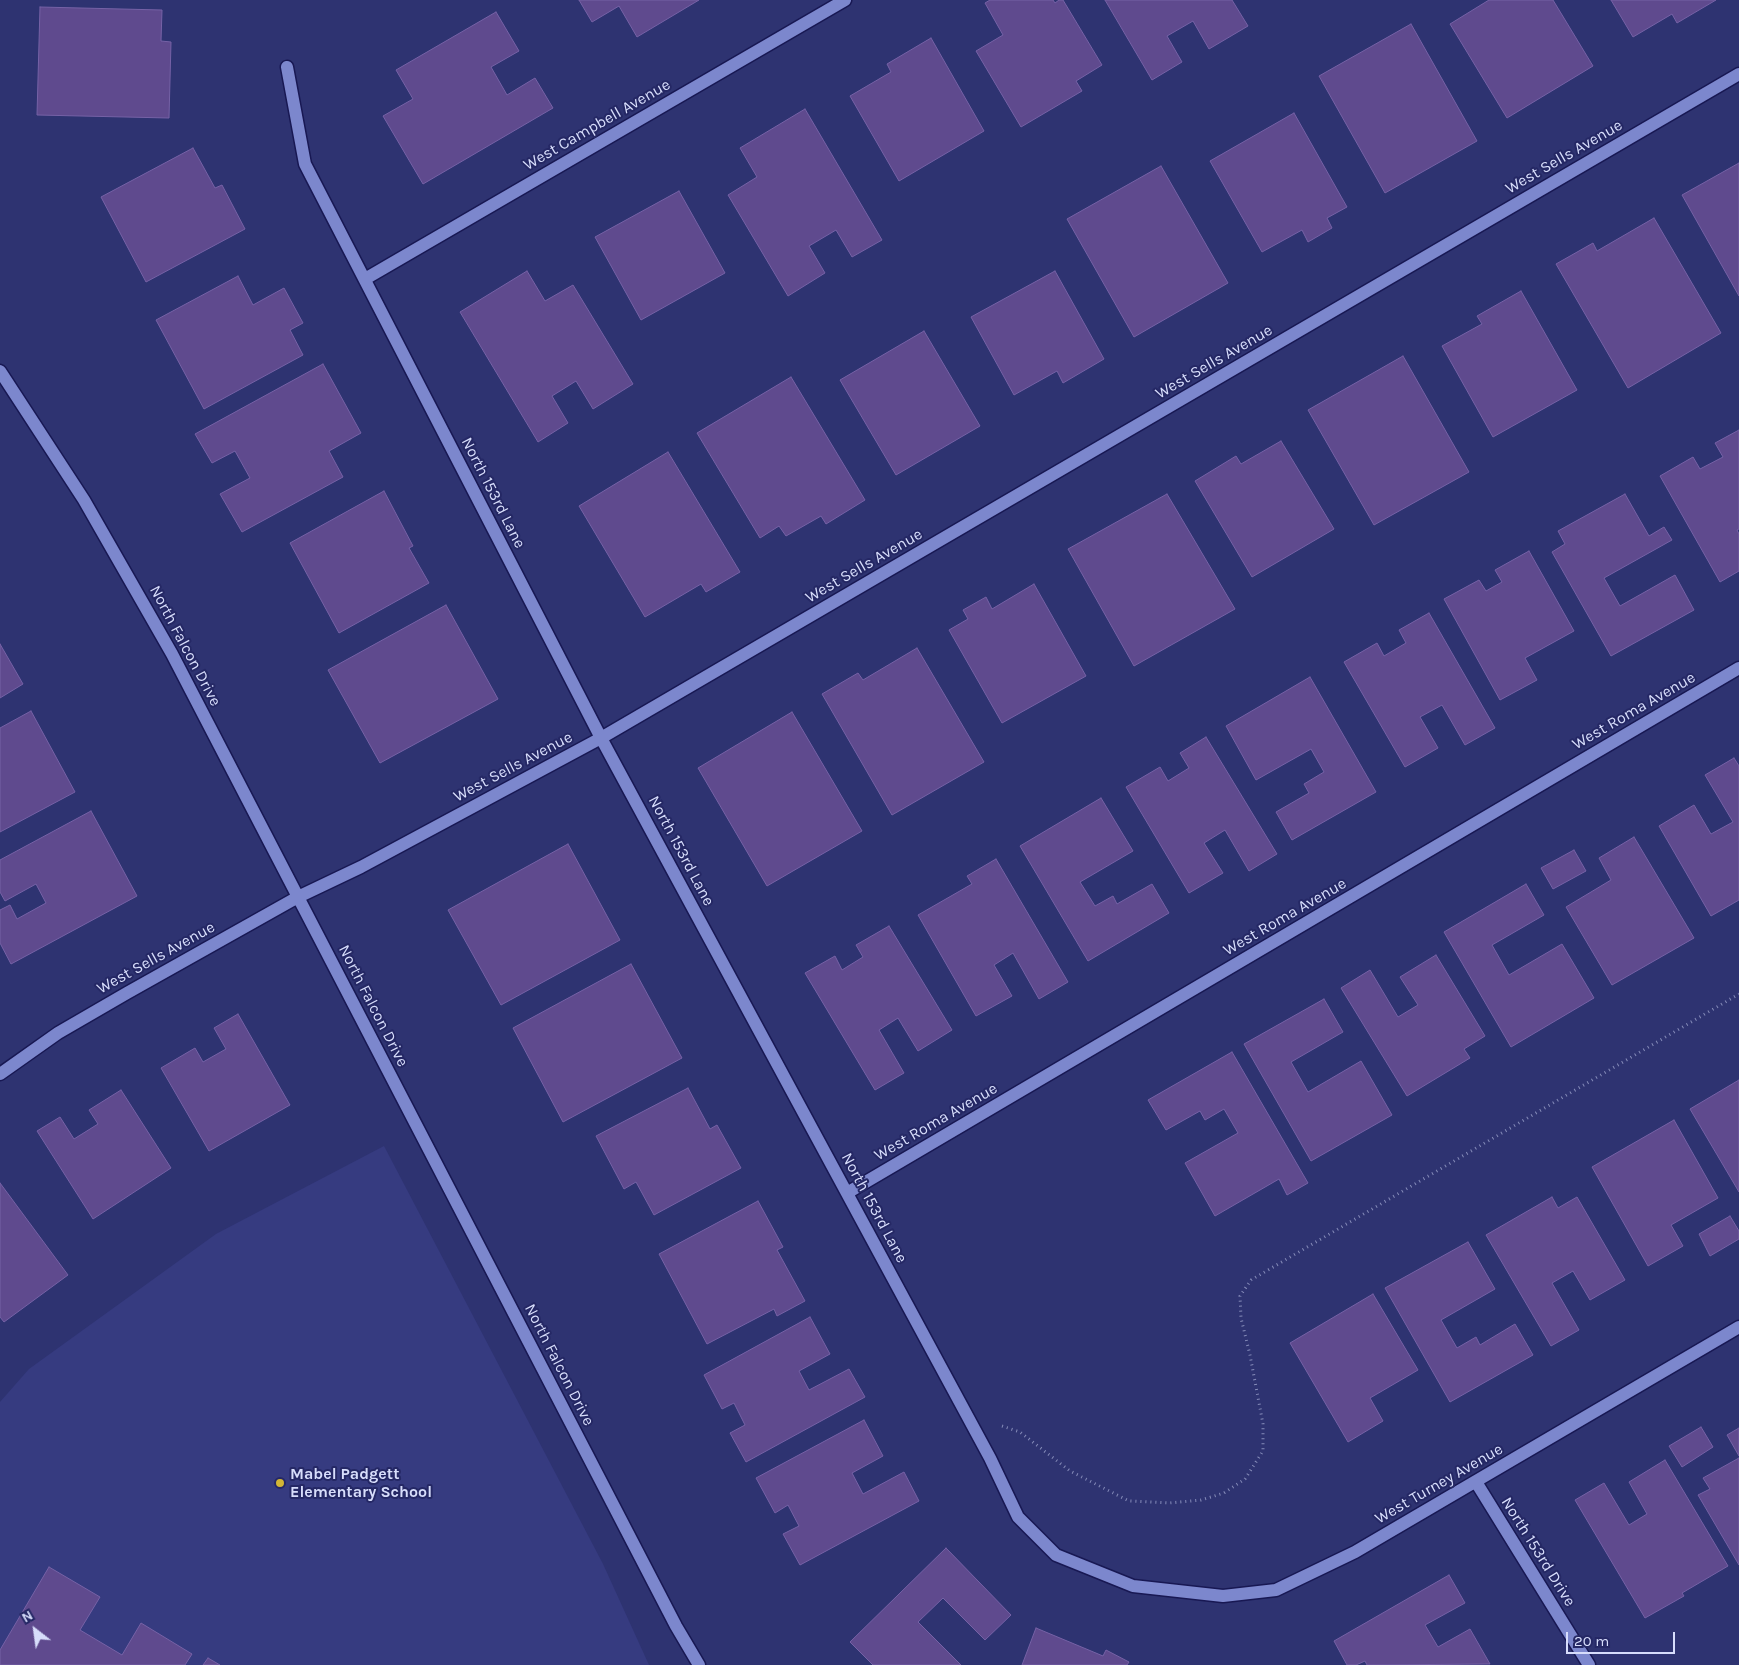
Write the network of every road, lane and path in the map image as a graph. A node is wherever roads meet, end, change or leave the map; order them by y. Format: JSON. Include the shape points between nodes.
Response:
{"nodes":[{"id":1,"x":845,"y":0,"type":"edge"},
{"id":2,"x":823,"y":5,"type":"edge"},
{"id":3,"x":287,"y":66,"type":"dead end"},
{"id":4,"x":1739,"y":74,"type":"edge"},
{"id":5,"x":365,"y":279,"type":"junction"},
{"id":6,"x":0,"y":371,"type":"edge"},
{"id":7,"x":1739,"y":668,"type":"edge"},
{"id":8,"x":602,"y":738,"type":"junction"},
{"id":9,"x":298,"y":897,"type":"junction"},
{"id":10,"x":1739,"y":994,"type":"edge"},
{"id":11,"x":0,"y":1074,"type":"edge"},
{"id":12,"x":847,"y":1193,"type":"junction"},
{"id":13,"x":1739,"y":1327,"type":"edge"},
{"id":14,"x":995,"y":1422,"type":"dead end"},
{"id":15,"x":1476,"y":1482,"type":"junction"},
{"id":16,"x":1133,"y":1586,"type":"joint"},
{"id":17,"x":698,"y":1665,"type":"edge"},
{"id":18,"x":1588,"y":1665,"type":"edge"}],
"edges":[{"from":1,"to":2,"type":"street","name":"West Campbell Avenue"},
{"from":2,"to":5,"type":"street","name":"West Campbell Avenue"},
{"from":3,"to":5,"type":"street","name":"North 153rd Lane","via":[[306,164]]},
{"from":4,"to":8,"type":"street","name":"West Sells Avenue"},
{"from":5,"to":8,"type":"street","name":"North 153rd Lane"},
{"from":6,"to":9,"type":"street","name":"North Falcon Drive","via":[[119,558]]},
{"from":7,"to":12,"type":"street","name":"West Roma Avenue"},
{"from":8,"to":9,"type":"street","name":"West Sells Avenue"},
{"from":8,"to":12,"type":"street","name":"North 153rd Lane"},
{"from":9,"to":11,"type":"street","name":"West Sells Avenue","via":[[66,1028]]},
{"from":9,"to":17,"type":"street","name":"North Falcon Drive"},
{"from":10,"to":14,"type":"path","via":[[1251,1280],[1240,1296],[1241,1318],[1263,1424],[1263,1451],[1244,1479],[1224,1493],[1201,1500],[1169,1503],[1129,1501],[1070,1471],[1020,1432]]},
{"from":12,"to":16,"type":"street","name":"North 153rd Lane","via":[[1018,1516],[1056,1555]]},
{"from":13,"to":15,"type":"street","name":"West Turney Avenue"},
{"from":15,"to":16,"type":"street","name":"West Turney Avenue","via":[[1355,1552],[1276,1590],[1223,1596]]},
{"from":15,"to":18,"type":"street","name":"North 153rd Drive"}]}
